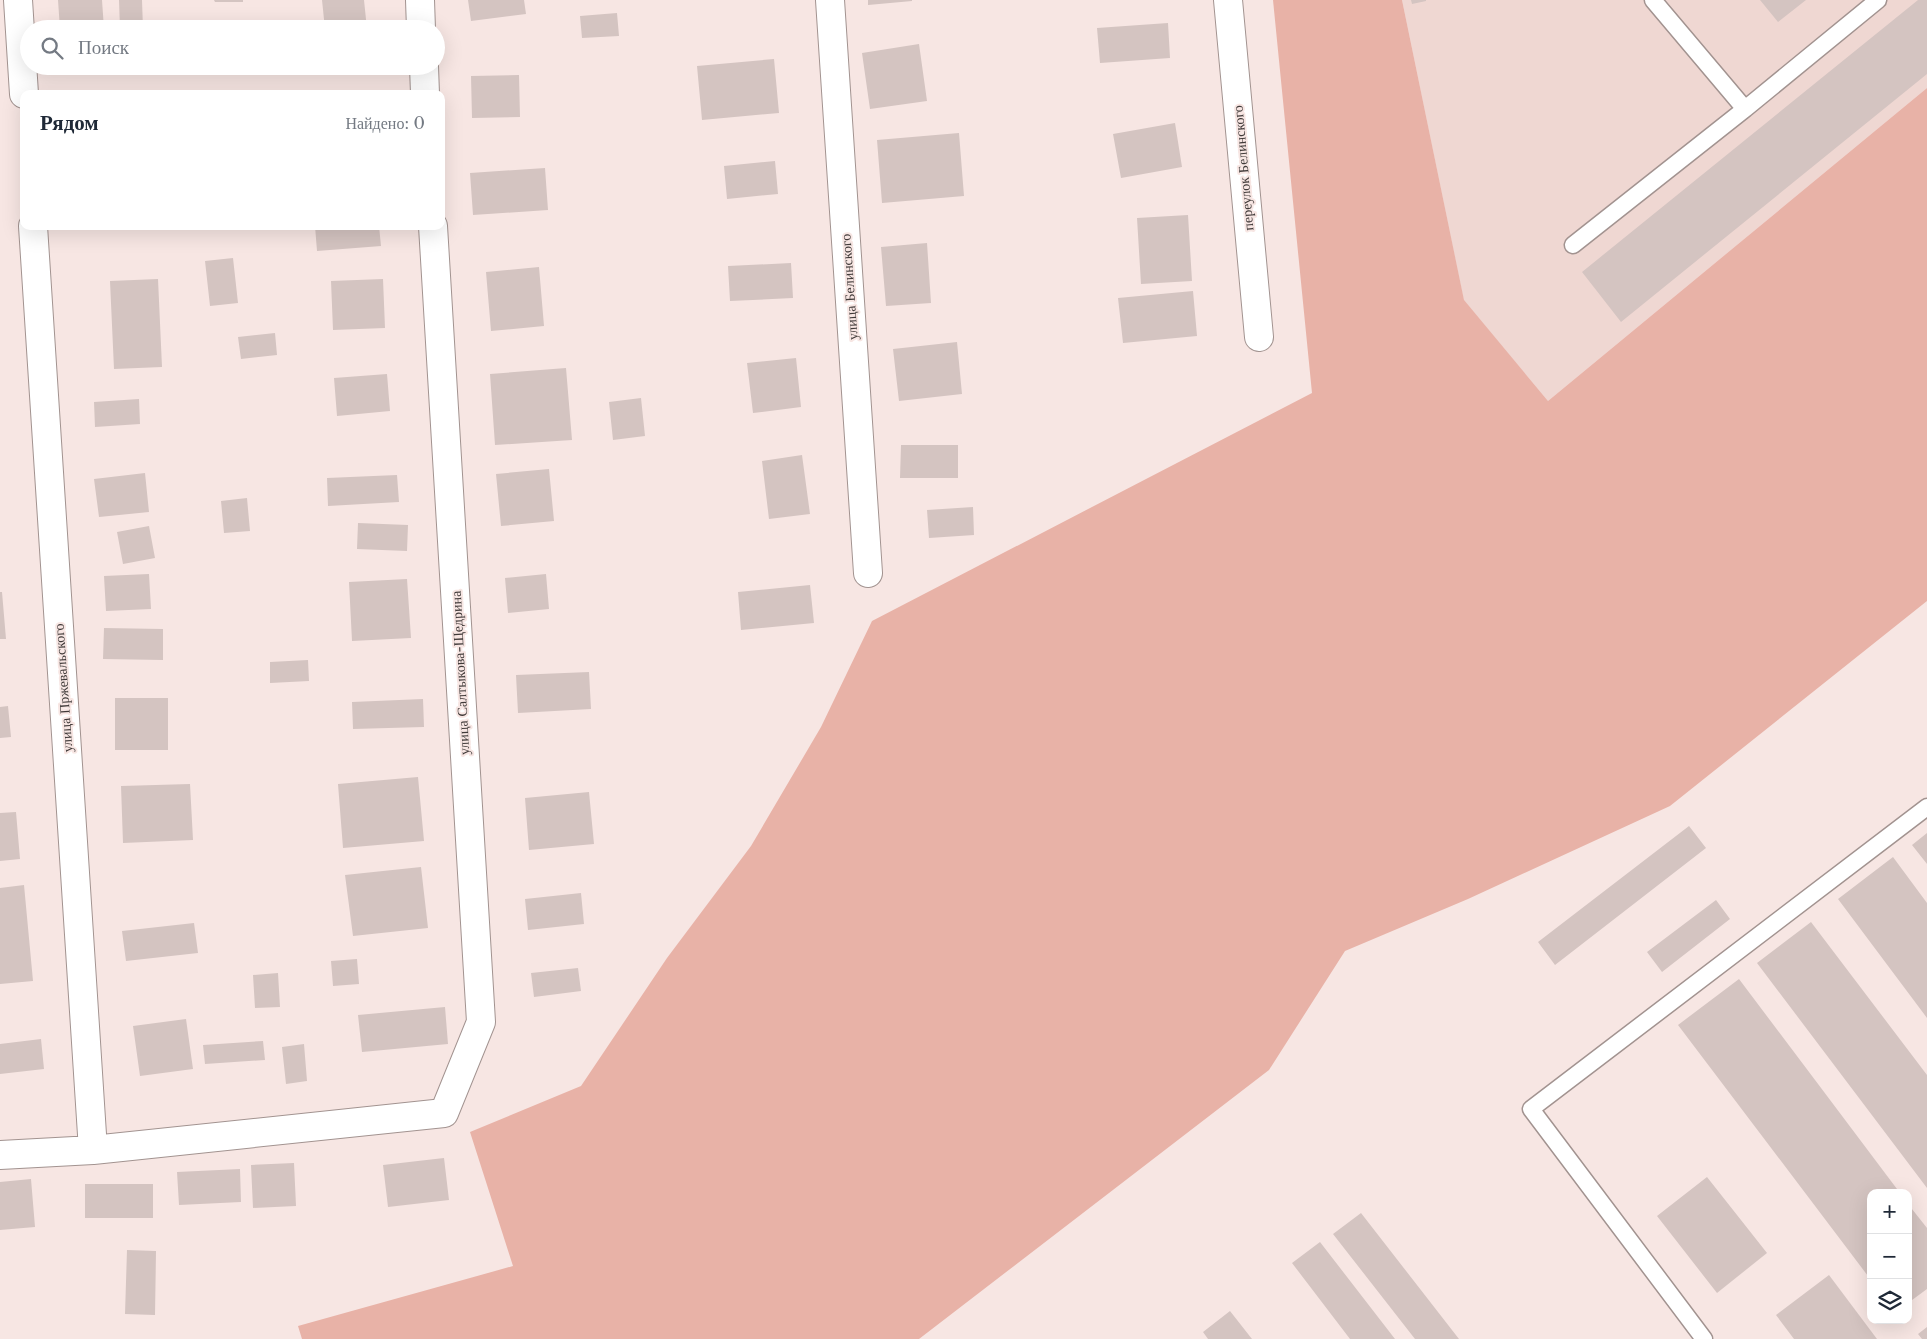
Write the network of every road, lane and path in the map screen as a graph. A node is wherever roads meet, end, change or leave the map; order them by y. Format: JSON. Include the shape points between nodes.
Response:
{"nodes":[{"id":1,"x":18,"y":0,"type":"edge"},
{"id":2,"x":420,"y":0,"type":"edge"},
{"id":3,"x":830,"y":0,"type":"edge"},
{"id":4,"x":1228,"y":0,"type":"edge"},
{"id":5,"x":1654,"y":0,"type":"edge"},
{"id":6,"x":1878,"y":0,"type":"edge"},
{"id":7,"x":421,"y":20,"type":"edge"},
{"id":8,"x":20,"y":31,"type":"edge"},
{"id":9,"x":23,"y":75,"type":"edge"},
{"id":10,"x":424,"y":75,"type":"edge"},
{"id":11,"x":24,"y":90,"type":"edge"},
{"id":12,"x":425,"y":90,"type":"edge"},
{"id":13,"x":1745,"y":109,"type":"junction"},
{"id":14,"x":33,"y":230,"type":"edge"},
{"id":15,"x":433,"y":230,"type":"edge"},
{"id":16,"x":1573,"y":245,"type":"dead end"},
{"id":17,"x":1259,"y":337,"type":"dead end"},
{"id":18,"x":868,"y":573,"type":"dead end"},
{"id":19,"x":1927,"y":807,"type":"edge"},
{"id":20,"x":93,"y":1150,"type":"junction"},
{"id":21,"x":0,"y":1155,"type":"edge"},
{"id":22,"x":1704,"y":1339,"type":"edge"}],
"edges":[{"from":1,"to":8,"type":"street"},
{"from":2,"to":7,"type":"street"},
{"from":3,"to":18,"type":"street","name":"улица Белинского"},
{"from":4,"to":17,"type":"street","name":"переулок Белинского"},
{"from":5,"to":13,"type":"lane"},
{"from":6,"to":13,"type":"lane"},
{"from":9,"to":11,"type":"street"},
{"from":10,"to":12,"type":"street"},
{"from":13,"to":16,"type":"lane"},
{"from":14,"to":20,"type":"street","name":"улица Пржевальского"},
{"from":15,"to":20,"type":"street","name":"улица Салтыкова-Щедрина","via":[[481,1022],[444,1113]]},
{"from":19,"to":22,"type":"lane","via":[[1531,1109]]},
{"from":20,"to":21,"type":"street"}]}
